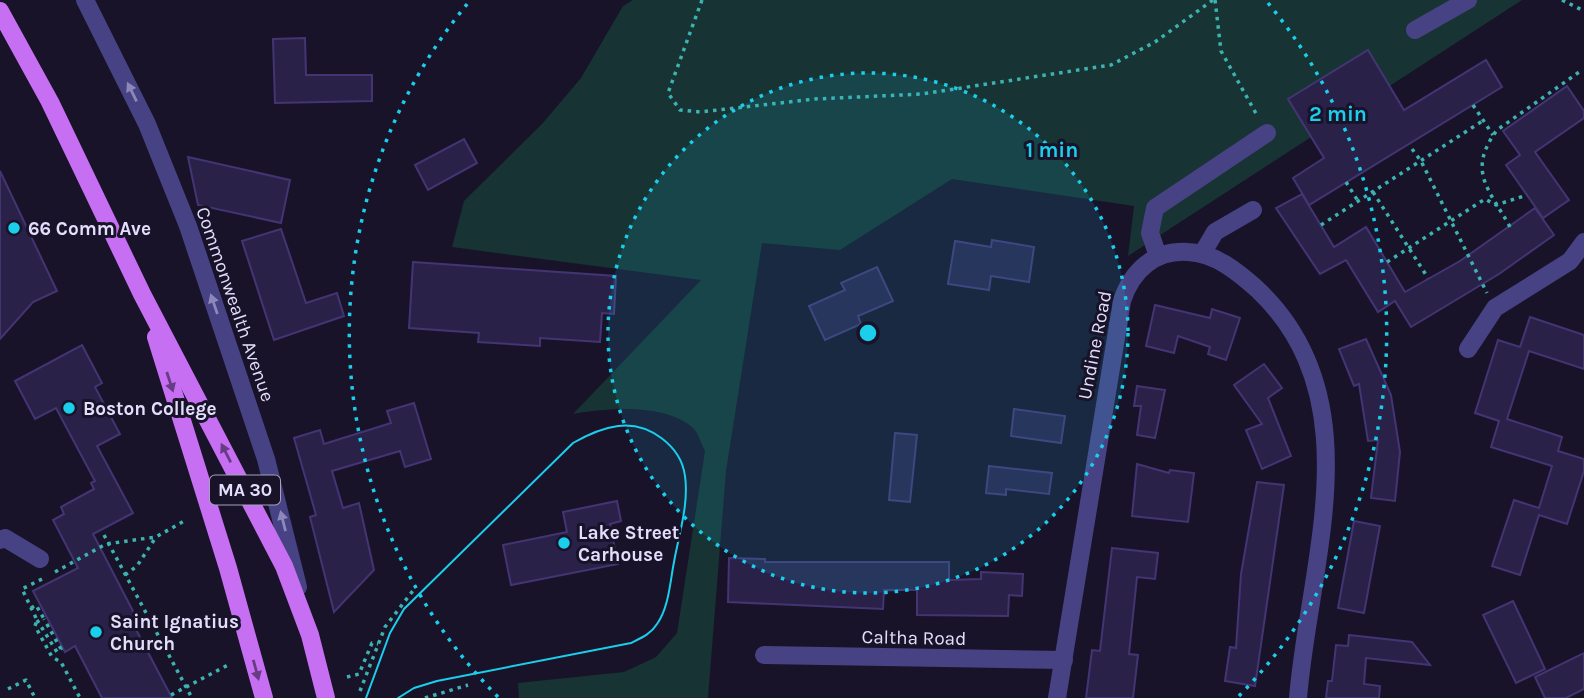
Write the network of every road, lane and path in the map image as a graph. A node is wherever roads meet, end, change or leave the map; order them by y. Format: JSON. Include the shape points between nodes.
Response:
{"nodes":[{"id":1,"x":85,"y":0,"type":"edge"},
{"id":2,"x":702,"y":0,"type":"edge"},
{"id":3,"x":1214,"y":0,"type":"edge"},
{"id":4,"x":1468,"y":0,"type":"edge"},
{"id":5,"x":1562,"y":0,"type":"edge"},
{"id":6,"x":0,"y":11,"type":"edge"},
{"id":7,"x":1584,"y":11,"type":"edge"},
{"id":8,"x":1415,"y":30,"type":"dead end"},
{"id":9,"x":1582,"y":70,"type":"dead end"},
{"id":10,"x":1473,"y":105,"type":"dead end"},
{"id":11,"x":1483,"y":120,"type":"junction"},
{"id":12,"x":1267,"y":133,"type":"joint"},
{"id":13,"x":1493,"y":135,"type":"junction"},
{"id":14,"x":1412,"y":149,"type":"dead end"},
{"id":15,"x":1421,"y":161,"type":"junction"},
{"id":16,"x":1346,"y":183,"type":"dead end"},
{"id":17,"x":1373,"y":192,"type":"junction"},
{"id":18,"x":1527,"y":195,"type":"dead end"},
{"id":19,"x":1358,"y":201,"type":"junction"},
{"id":20,"x":1496,"y":205,"type":"junction"},
{"id":21,"x":1253,"y":210,"type":"dead end"},
{"id":22,"x":1449,"y":222,"type":"junction"},
{"id":23,"x":1321,"y":225,"type":"dead end"},
{"id":24,"x":1510,"y":226,"type":"dead end"},
{"id":25,"x":1584,"y":242,"type":"edge"},
{"id":26,"x":1409,"y":248,"type":"junction"},
{"id":27,"x":1202,"y":254,"type":"junction"},
{"id":28,"x":1158,"y":257,"type":"junction"},
{"id":29,"x":1387,"y":262,"type":"dead end"},
{"id":30,"x":1429,"y":278,"type":"dead end"},
{"id":31,"x":142,"y":294,"type":"junction"},
{"id":32,"x":1496,"y":308,"type":"junction"},
{"id":33,"x":1468,"y":349,"type":"dead end"},
{"id":34,"x":184,"y":521,"type":"dead end"},
{"id":35,"x":104,"y":535,"type":"dead end"},
{"id":36,"x":156,"y":537,"type":"junction"},
{"id":37,"x":0,"y":540,"type":"edge"},
{"id":38,"x":109,"y":544,"type":"junction"},
{"id":39,"x":40,"y":559,"type":"dead end"},
{"id":40,"x":125,"y":575,"type":"junction"},
{"id":41,"x":415,"y":588,"type":"dead end"},
{"id":42,"x":31,"y":608,"type":"junction"},
{"id":43,"x":37,"y":620,"type":"junction"},
{"id":44,"x":310,"y":635,"type":"junction"},
{"id":45,"x":378,"y":644,"type":"junction"},
{"id":46,"x":764,"y":655,"type":"dead end"},
{"id":47,"x":1064,"y":660,"type":"junction"},
{"id":48,"x":228,"y":665,"type":"dead end"},
{"id":49,"x":347,"y":677,"type":"dead end"},
{"id":50,"x":468,"y":685,"type":"dead end"},
{"id":51,"x":186,"y":687,"type":"junction"},
{"id":52,"x":8,"y":690,"type":"dead end"},
{"id":53,"x":360,"y":691,"type":"dead end"},
{"id":54,"x":170,"y":695,"type":"dead end"},
{"id":55,"x":324,"y":697,"type":"edge"},
{"id":56,"x":35,"y":698,"type":"edge"},
{"id":57,"x":80,"y":698,"type":"edge"},
{"id":58,"x":192,"y":698,"type":"edge"},
{"id":59,"x":264,"y":698,"type":"edge"},
{"id":60,"x":425,"y":698,"type":"edge"},
{"id":61,"x":1057,"y":698,"type":"edge"},
{"id":62,"x":1298,"y":698,"type":"edge"}],
"edges":[{"from":44,"to":1,"type":"street","name":"Commonwealth Avenue","one_way":true,"via":[[266,459],[188,226],[147,124]]},
{"from":2,"to":3,"type":"path","via":[[668,93],[680,110],[922,94],[1111,65],[1155,42]]},
{"from":3,"to":12,"type":"path","via":[[1221,51]]},
{"from":4,"to":8,"type":"street"},
{"from":5,"to":7,"type":"path"},
{"from":6,"to":31,"type":"main road","name":"Commonwealth Avenue","number":"MA 30","via":[[50,102]]},
{"from":9,"to":13,"type":"path"},
{"from":10,"to":11,"type":"path"},
{"from":11,"to":13,"type":"path"},
{"from":11,"to":15,"type":"path"},
{"from":12,"to":28,"type":"street","via":[[1156,208],[1149,226]]},
{"from":13,"to":20,"type":"path","via":[[1485,149],[1482,173]]},
{"from":14,"to":15,"type":"path"},
{"from":15,"to":17,"type":"path"},
{"from":15,"to":22,"type":"path"},
{"from":16,"to":19,"type":"path"},
{"from":17,"to":19,"type":"path"},
{"from":17,"to":26,"type":"path"},
{"from":18,"to":20,"type":"path"},
{"from":19,"to":23,"type":"path"},
{"from":20,"to":22,"type":"path","via":[[1485,199]]},
{"from":20,"to":24,"type":"path"},
{"from":21,"to":27,"type":"street","via":[[1215,232]]},
{"from":22,"to":26,"type":"path"},
{"from":22,"to":32,"type":"path"},
{"from":25,"to":32,"type":"street","via":[[1570,261]]},
{"from":26,"to":29,"type":"path"},
{"from":26,"to":30,"type":"path"},
{"from":27,"to":28,"type":"street"},
{"from":27,"to":62,"type":"street","via":[[1244,278],[1279,314],[1304,358],[1325,421],[1328,482]]},
{"from":28,"to":47,"type":"street","name":"Undine Road","via":[[1132,277],[1122,300]]},
{"from":44,"to":31,"type":"main road","name":"Commonwealth Avenue","number":"MA 30","one_way":true,"via":[[284,566]]},
{"from":31,"to":59,"type":"main road","name":"Commonwealth Avenue","number":"MA 30","one_way":true,"via":[[205,489]]},
{"from":32,"to":33,"type":"street"},
{"from":34,"to":36,"type":"path"},
{"from":35,"to":38,"type":"path"},
{"from":36,"to":38,"type":"path"},
{"from":36,"to":40,"type":"path"},
{"from":37,"to":39,"type":"street","via":[[5,538]]},
{"from":38,"to":40,"type":"path"},
{"from":38,"to":42,"type":"path","via":[[22,589]]},
{"from":40,"to":51,"type":"path"},
{"from":41,"to":45,"type":"path","via":[[393,613]]},
{"from":42,"to":43,"type":"path"},
{"from":42,"to":43,"type":"path","via":[[36,605],[45,618],[61,649],[57,652]]},
{"from":43,"to":57,"type":"path","via":[[35,626],[52,657],[61,662]]},
{"from":44,"to":55,"type":"main road","name":"Commonwealth Avenue","number":"MA 30"},
{"from":45,"to":49,"type":"path","via":[[372,643],[359,674]]},
{"from":45,"to":53,"type":"path"},
{"from":46,"to":47,"type":"street","name":"Caltha Road"},
{"from":47,"to":61,"type":"street","name":"Undine Road"},
{"from":48,"to":51,"type":"path"},
{"from":50,"to":60,"type":"path"},
{"from":51,"to":54,"type":"path"},
{"from":51,"to":58,"type":"path"},
{"from":52,"to":56,"type":"path","via":[[26,680]]}]}
